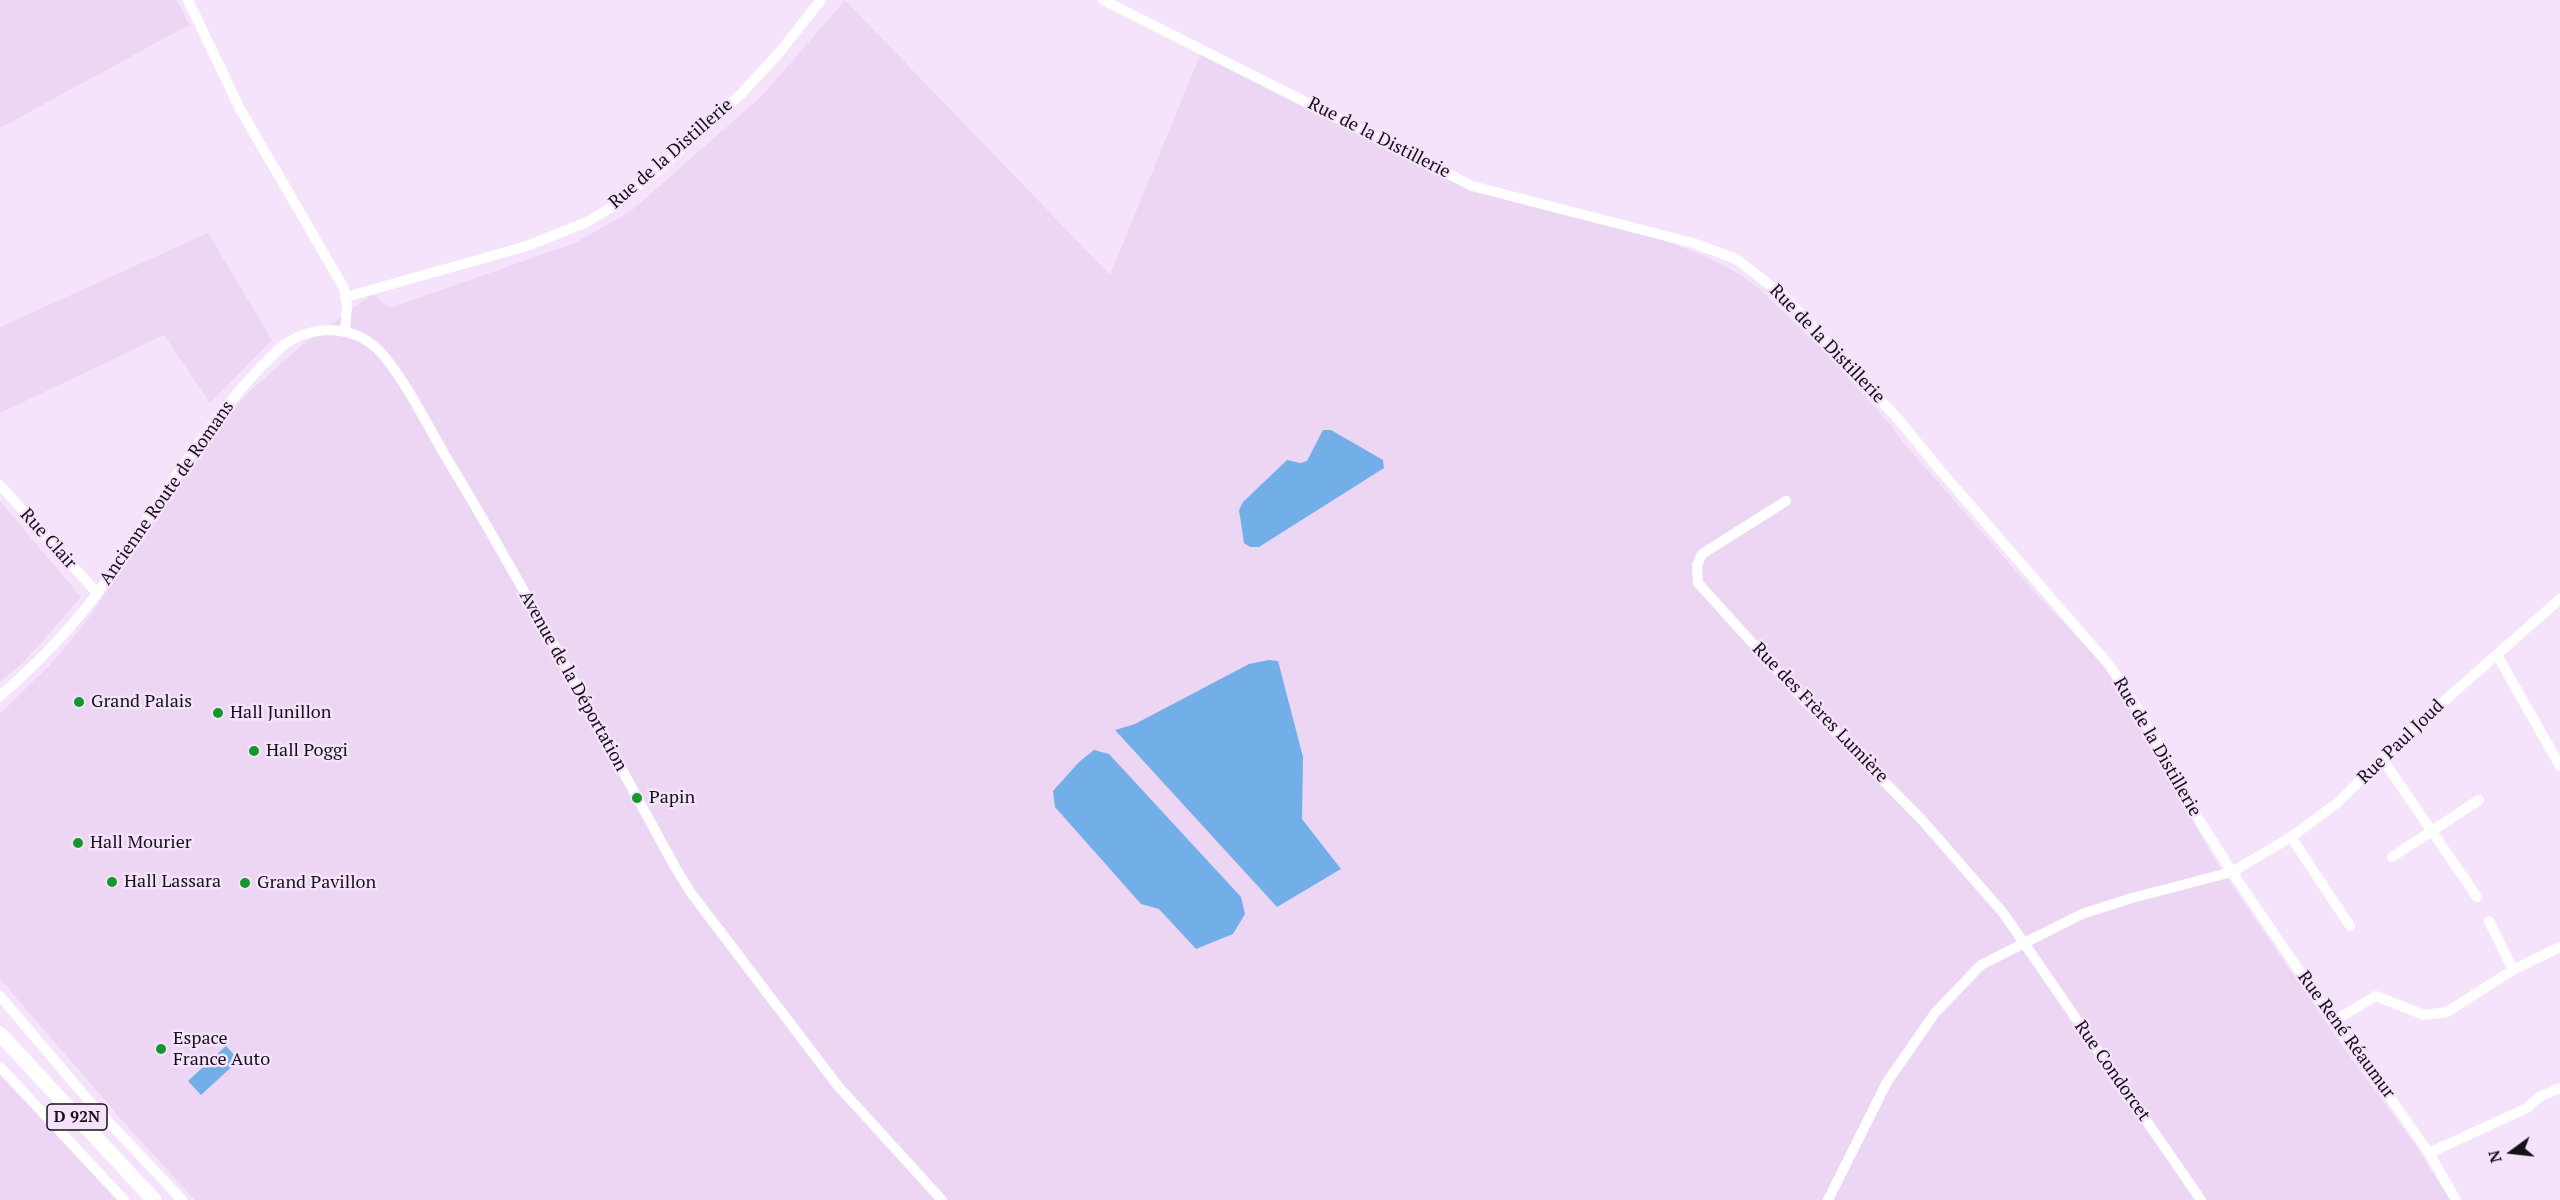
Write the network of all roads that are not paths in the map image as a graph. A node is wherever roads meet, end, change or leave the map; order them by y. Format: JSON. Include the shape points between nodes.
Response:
{"nodes":[{"id":1,"x":188,"y":0,"type":"edge"},
{"id":2,"x":821,"y":0,"type":"edge"},
{"id":3,"x":1103,"y":0,"type":"edge"},
{"id":4,"x":346,"y":297,"type":"junction"},
{"id":5,"x":345,"y":331,"type":"junction"},
{"id":6,"x":0,"y":485,"type":"edge"},
{"id":7,"x":1785,"y":501,"type":"dead end"},
{"id":8,"x":97,"y":593,"type":"junction"},
{"id":9,"x":2560,"y":599,"type":"edge"},
{"id":10,"x":2497,"y":655,"type":"junction"},
{"id":11,"x":0,"y":696,"type":"edge"},
{"id":12,"x":2383,"y":760,"type":"junction"},
{"id":13,"x":2560,"y":766,"type":"edge"},
{"id":14,"x":2479,"y":800,"type":"dead end"},
{"id":15,"x":2431,"y":831,"type":"junction"},
{"id":16,"x":2291,"y":837,"type":"junction"},
{"id":17,"x":2392,"y":858,"type":"dead end"},
{"id":18,"x":2232,"y":872,"type":"junction"},
{"id":19,"x":2476,"y":897,"type":"dead end"},
{"id":20,"x":2489,"y":921,"type":"dead end"},
{"id":21,"x":2350,"y":926,"type":"dead end"},
{"id":22,"x":2023,"y":942,"type":"junction"},
{"id":23,"x":2560,"y":947,"type":"edge"},
{"id":24,"x":2513,"y":970,"type":"junction"},
{"id":25,"x":0,"y":996,"type":"edge"},
{"id":26,"x":2334,"y":1021,"type":"junction"},
{"id":27,"x":0,"y":1034,"type":"edge"},
{"id":28,"x":0,"y":1067,"type":"edge"},
{"id":29,"x":2560,"y":1088,"type":"edge"},
{"id":30,"x":2429,"y":1153,"type":"junction"},
{"id":31,"x":124,"y":1200,"type":"edge"},
{"id":32,"x":154,"y":1200,"type":"edge"},
{"id":33,"x":182,"y":1200,"type":"edge"},
{"id":34,"x":942,"y":1200,"type":"edge"},
{"id":35,"x":1828,"y":1200,"type":"edge"},
{"id":36,"x":2201,"y":1200,"type":"edge"},
{"id":37,"x":2456,"y":1200,"type":"edge"}],
"edges":[{"from":1,"to":4,"type":"street","via":[[240,109]]},
{"from":2,"to":4,"type":"street","name":"Rue de la Distillerie","via":[[741,94],[610,208],[587,222],[527,246]]},
{"from":3,"to":18,"type":"street","name":"Rue de la Distillerie","via":[[1472,186],[1693,243],[1736,260],[1760,276],[1783,295],[1899,420],[2110,666]]},
{"from":4,"to":5,"type":"street"},
{"from":5,"to":8,"type":"street","name":"Ancienne Route de Romans","via":[[319,331],[292,340],[245,384],[203,435]]},
{"from":5,"to":34,"type":"street","name":"Avenue de la Déportation","via":[[375,346],[396,374],[501,548],[691,893],[838,1086]]},
{"from":6,"to":8,"type":"street","name":"Rue Clair"},
{"from":7,"to":22,"type":"street","name":"Rue des Frères Lumière","via":[[1702,554],[1698,583],[1803,699],[1923,820],[2004,914]]},
{"from":8,"to":11,"type":"street","name":"Ancienne Route de Romans","via":[[36,665]]},
{"from":9,"to":10,"type":"street","name":"Rue Paul Joud"},
{"from":10,"to":12,"type":"street","name":"Rue Paul Joud"},
{"from":10,"to":13,"type":"street"},
{"from":12,"to":15,"type":"street"},
{"from":12,"to":16,"type":"street","name":"Rue Paul Joud","via":[[2336,804]]},
{"from":14,"to":15,"type":"street"},
{"from":15,"to":17,"type":"street"},
{"from":15,"to":19,"type":"street"},
{"from":16,"to":18,"type":"street","name":"Rue Paul Joud"},
{"from":16,"to":21,"type":"street"},
{"from":18,"to":22,"type":"street","name":"Rue Paul Joud","via":[[2082,914]]},
{"from":18,"to":26,"type":"street","name":"Rue René Réaumur"},
{"from":20,"to":24,"type":"street"},
{"from":22,"to":35,"type":"street","name":"Rue Paul Joud","via":[[1981,964],[1935,1013],[1887,1082]]},
{"from":22,"to":36,"type":"street","name":"Rue Condorcet"},
{"from":23,"to":24,"type":"street"},
{"from":24,"to":26,"type":"street","via":[[2448,1012],[2424,1015],[2376,996]]},
{"from":25,"to":33,"type":"street","via":[[90,1102]]},
{"from":26,"to":30,"type":"street","name":"Rue René Réaumur"},
{"from":27,"to":32,"type":"main road","number":"D 92N"},
{"from":28,"to":31,"type":"street"},
{"from":29,"to":30,"type":"street","via":[[2539,1097],[2527,1108]]},
{"from":30,"to":37,"type":"street","name":"Rue René Réaumur"}]}
